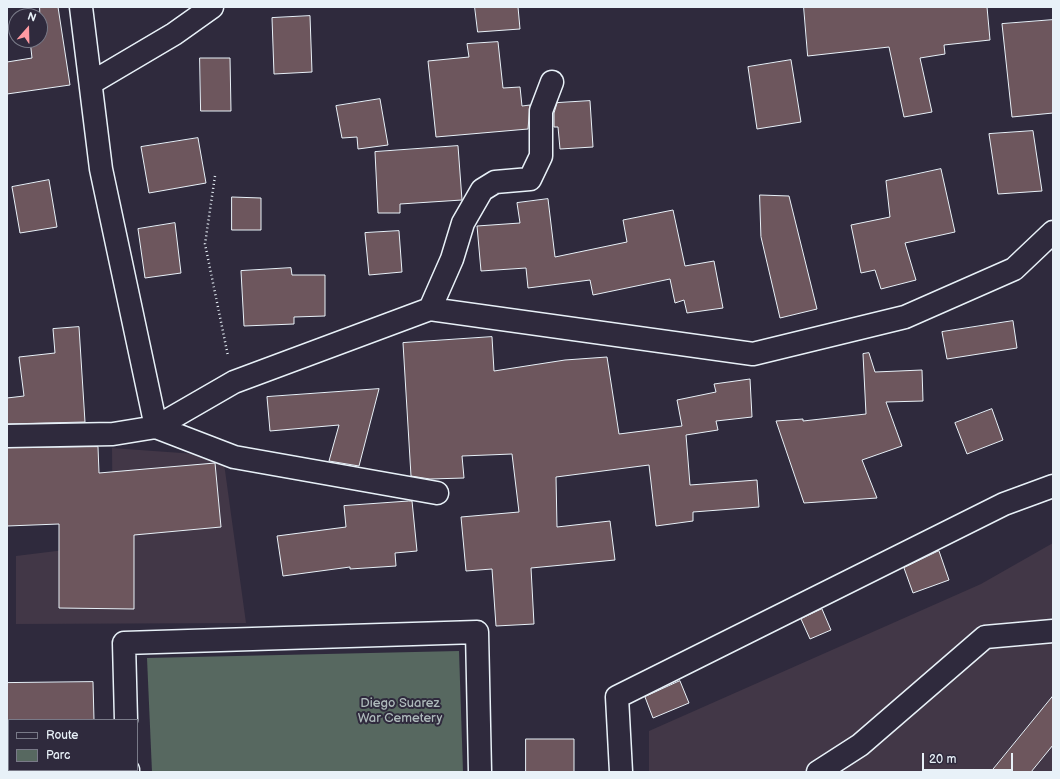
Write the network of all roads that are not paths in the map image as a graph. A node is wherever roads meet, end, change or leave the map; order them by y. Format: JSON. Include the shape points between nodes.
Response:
{"nodes":[{"id":1,"x":81,"y":7,"type":"edge"},
{"id":2,"x":212,"y":7,"type":"edge"},
{"id":3,"x":552,"y":82,"type":"dead end"},
{"id":4,"x":91,"y":83,"type":"junction"},
{"id":5,"x":1053,"y":232,"type":"edge"},
{"id":6,"x":430,"y":309,"type":"junction"},
{"id":7,"x":156,"y":427,"type":"junction"},
{"id":8,"x":7,"y":436,"type":"edge"},
{"id":9,"x":1053,"y":486,"type":"edge"},
{"id":10,"x":437,"y":493,"type":"dead end"},
{"id":11,"x":1053,"y":631,"type":"edge"},
{"id":12,"x":126,"y":719,"type":"edge"},
{"id":13,"x":480,"y":772,"type":"edge"},
{"id":14,"x":621,"y":772,"type":"edge"},
{"id":15,"x":818,"y":772,"type":"edge"}],
"edges":[{"from":1,"to":4,"type":"street"},
{"from":2,"to":4,"type":"street","via":[[174,34]]},
{"from":3,"to":6,"type":"street","via":[[541,111],[541,156],[530,179],[495,182],[482,190],[463,223],[452,260]]},
{"from":4,"to":7,"type":"street","via":[[101,169]]},
{"from":5,"to":6,"type":"street","via":[[1014,268],[905,317],[753,354]]},
{"from":6,"to":7,"type":"street","via":[[234,382]]},
{"from":7,"to":8,"type":"street","via":[[113,434]]},
{"from":7,"to":10,"type":"street","via":[[234,457]]},
{"from":9,"to":14,"type":"street","via":[[1004,504],[617,697]]},
{"from":11,"to":15,"type":"street","via":[[985,637],[860,746]]},
{"from":12,"to":13,"type":"street","via":[[124,643],[477,632]]}]}
